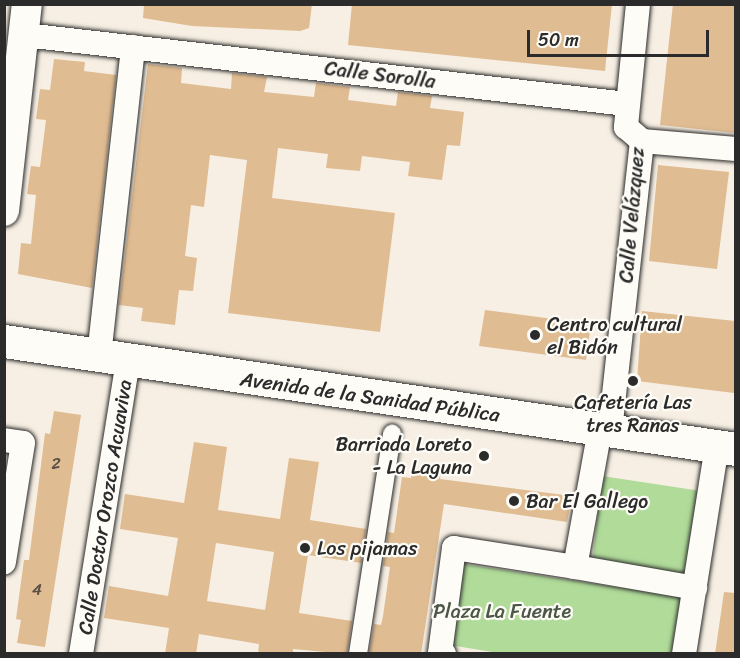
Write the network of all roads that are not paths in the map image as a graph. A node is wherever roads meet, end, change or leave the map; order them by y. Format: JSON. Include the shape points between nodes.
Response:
{"nodes":[{"id":1,"x":27,"y":4,"type":"edge"},
{"id":2,"x":638,"y":4,"type":"edge"},
{"id":3,"x":25,"y":34,"type":"junction"},
{"id":4,"x":133,"y":47,"type":"junction"},
{"id":5,"x":627,"y":104,"type":"junction"},
{"id":6,"x":642,"y":141,"type":"junction"},
{"id":7,"x":735,"y":149,"type":"edge"},
{"id":8,"x":4,"y":211,"type":"edge"},
{"id":9,"x":4,"y":341,"type":"edge"},
{"id":10,"x":113,"y":358,"type":"junction"},
{"id":11,"x":605,"y":430,"type":"junction"},
{"id":12,"x":392,"y":434,"type":"dead end"},
{"id":13,"x":4,"y":440,"type":"edge"},
{"id":14,"x":726,"y":448,"type":"edge"},
{"id":15,"x":4,"y":562,"type":"edge"},
{"id":16,"x":575,"y":567,"type":"junction"},
{"id":17,"x":694,"y":588,"type":"junction"},
{"id":18,"x":81,"y":654,"type":"edge"},
{"id":19,"x":358,"y":654,"type":"edge"},
{"id":20,"x":444,"y":654,"type":"edge"},
{"id":21,"x":684,"y":654,"type":"edge"}],
"edges":[{"from":1,"to":3,"type":"street"},
{"from":2,"to":5,"type":"street","name":"Calle Velázquez"},
{"from":3,"to":4,"type":"street","name":"Calle Sorolla"},
{"from":3,"to":8,"type":"street"},
{"from":4,"to":5,"type":"street","name":"Calle Sorolla"},
{"from":4,"to":10,"type":"street"},
{"from":5,"to":6,"type":"street","name":"Calle Velázquez","via":[[626,127]]},
{"from":6,"to":7,"type":"street"},
{"from":6,"to":11,"type":"street","name":"Calle Velázquez"},
{"from":9,"to":10,"type":"main road","name":"Avenida de la Sanidad Pública"},
{"from":10,"to":11,"type":"main road","name":"Avenida de la Sanidad Pública"},
{"from":10,"to":18,"type":"street","name":"Calle Doctor Orozco Acuaviva"},
{"from":11,"to":14,"type":"main road","name":"Avenida de la Sanidad Pública"},
{"from":11,"to":16,"type":"street"},
{"from":12,"to":19,"type":"street"},
{"from":13,"to":15,"type":"street","via":[[23,443]]},
{"from":14,"to":17,"type":"street"},
{"from":16,"to":17,"type":"street"},
{"from":16,"to":20,"type":"street","via":[[454,548],[440,653]]},
{"from":17,"to":21,"type":"street"}]}
